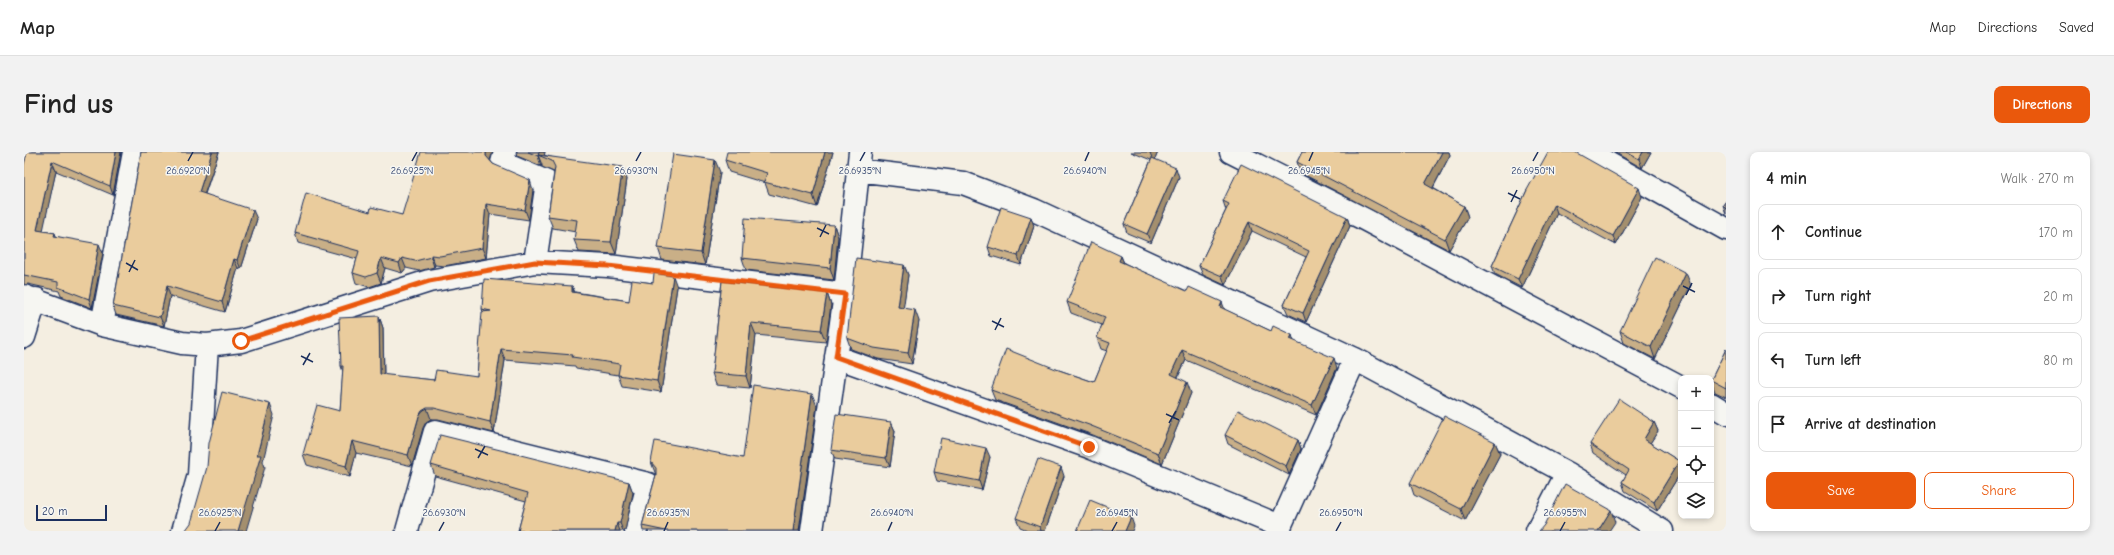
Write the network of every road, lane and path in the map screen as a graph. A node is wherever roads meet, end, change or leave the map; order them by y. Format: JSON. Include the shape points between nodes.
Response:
{"nodes":[{"id":1,"x":134,"y":152,"type":"edge"},
{"id":2,"x":506,"y":152,"type":"edge"},
{"id":3,"x":1231,"y":152,"type":"edge"},
{"id":4,"x":1588,"y":152,"type":"edge"},
{"id":5,"x":859,"y":161,"type":"edge"},
{"id":6,"x":1726,"y":229,"type":"edge"},
{"id":7,"x":535,"y":262,"type":"junction"},
{"id":8,"x":845,"y":294,"type":"junction"},
{"id":9,"x":30,"y":298,"type":"edge"},
{"id":10,"x":102,"y":325,"type":"junction"},
{"id":11,"x":24,"y":337,"type":"edge"},
{"id":12,"x":207,"y":345,"type":"junction"},
{"id":13,"x":836,"y":357,"type":"junction"},
{"id":14,"x":1355,"y":359,"type":"junction"},
{"id":15,"x":1678,"y":384,"type":"edge"},
{"id":16,"x":1714,"y":406,"type":"edge"},
{"id":17,"x":1726,"y":413,"type":"edge"},
{"id":18,"x":1567,"y":474,"type":"junction"},
{"id":19,"x":1279,"y":528,"type":"edge"},
{"id":20,"x":183,"y":531,"type":"edge"},
{"id":21,"x":408,"y":531,"type":"edge"},
{"id":22,"x":636,"y":531,"type":"edge"},
{"id":23,"x":812,"y":531,"type":"edge"},
{"id":24,"x":1537,"y":531,"type":"edge"},
{"id":25,"x":1662,"y":531,"type":"edge"}],
"edges":[{"from":1,"to":10,"type":"street"},
{"from":2,"to":7,"type":"street","via":[[502,163],[547,182]]},
{"from":3,"to":15,"type":"street"},
{"from":4,"to":6,"type":"street"},
{"from":5,"to":8,"type":"street"},
{"from":5,"to":14,"type":"street","via":[[963,183],[1034,210]]},
{"from":7,"to":8,"type":"street","via":[[608,266]]},
{"from":7,"to":12,"type":"street","via":[[429,281],[241,341]]},
{"from":8,"to":13,"type":"street"},
{"from":9,"to":10,"type":"street"},
{"from":9,"to":11,"type":"street"},
{"from":10,"to":12,"type":"street","via":[[182,343]]},
{"from":12,"to":20,"type":"street","via":[[199,475]]},
{"from":13,"to":19,"type":"street","via":[[1089,447]]},
{"from":13,"to":23,"type":"street"},
{"from":14,"to":18,"type":"street"},
{"from":14,"to":19,"type":"street"},
{"from":16,"to":17,"type":"street"},
{"from":18,"to":24,"type":"street"},
{"from":18,"to":25,"type":"street"},
{"from":21,"to":22,"type":"street","via":[[435,431],[648,484]]}]}
